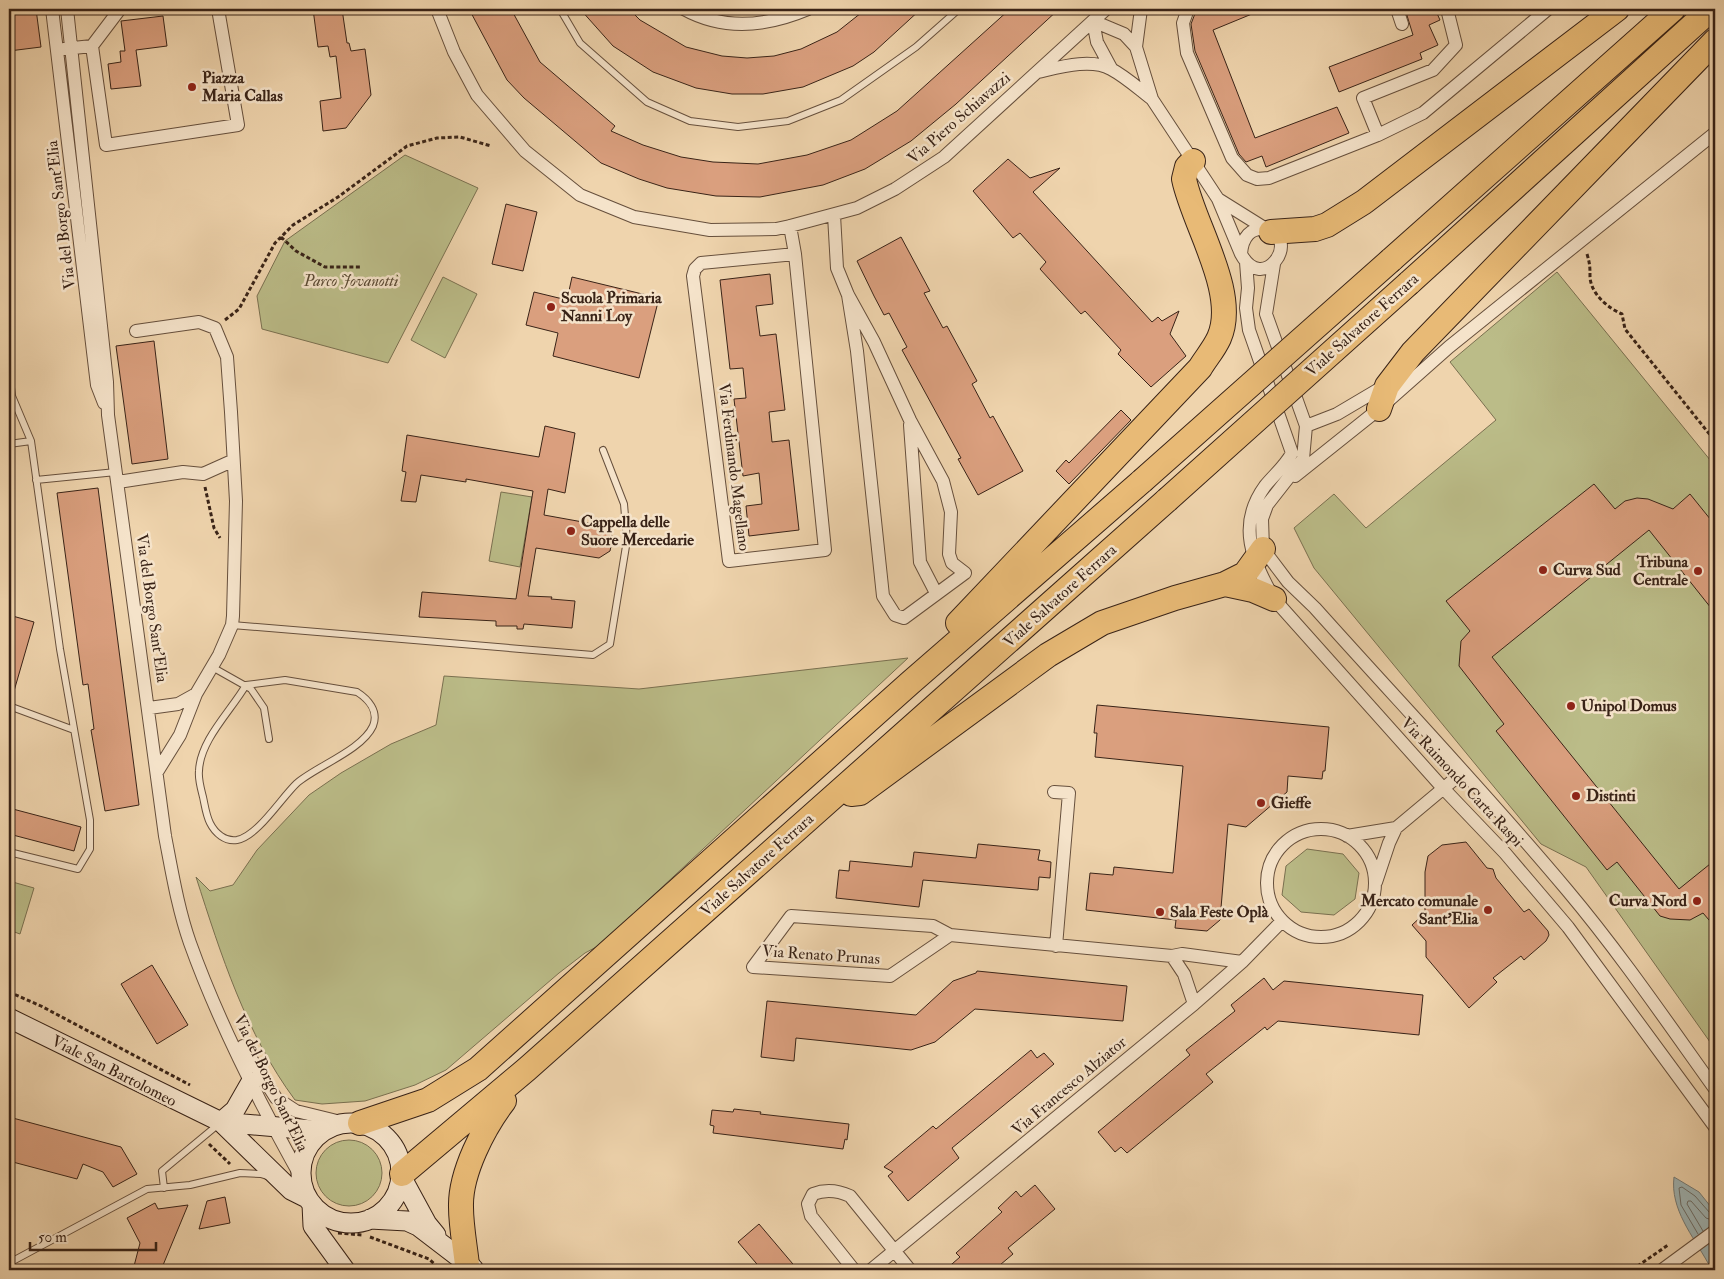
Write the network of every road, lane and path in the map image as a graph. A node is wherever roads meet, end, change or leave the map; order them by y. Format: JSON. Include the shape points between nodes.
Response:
{"nodes":[{"id":1,"x":52,"y":9,"type":"edge"},
{"id":2,"x":67,"y":9,"type":"edge"},
{"id":3,"x":120,"y":9,"type":"edge"},
{"id":4,"x":218,"y":9,"type":"edge"},
{"id":5,"x":436,"y":9,"type":"edge"},
{"id":6,"x":560,"y":9,"type":"edge"},
{"id":7,"x":684,"y":9,"type":"edge"},
{"id":8,"x":808,"y":9,"type":"edge"},
{"id":9,"x":959,"y":9,"type":"edge"},
{"id":10,"x":1106,"y":9,"type":"edge"},
{"id":11,"x":1141,"y":9,"type":"edge"},
{"id":12,"x":1188,"y":9,"type":"edge"},
{"id":13,"x":1397,"y":9,"type":"edge"},
{"id":14,"x":1447,"y":9,"type":"edge"},
{"id":15,"x":1548,"y":9,"type":"edge"},
{"id":16,"x":1617,"y":9,"type":"edge"},
{"id":17,"x":1673,"y":9,"type":"edge"},
{"id":18,"x":1711,"y":9,"type":"edge"},
{"id":19,"x":1093,"y":21,"type":"junction"},
{"id":20,"x":1402,"y":24,"type":"dead end"},
{"id":21,"x":1715,"y":41,"type":"edge"},
{"id":22,"x":92,"y":46,"type":"junction"},
{"id":23,"x":1136,"y":47,"type":"junction"},
{"id":24,"x":72,"y":48,"type":"junction"},
{"id":25,"x":57,"y":50,"type":"junction"},
{"id":26,"x":1111,"y":68,"type":"junction"},
{"id":27,"x":1037,"y":72,"type":"junction"},
{"id":28,"x":1152,"y":99,"type":"junction"},
{"id":29,"x":1715,"y":133,"type":"edge"},
{"id":30,"x":1378,"y":135,"type":"junction"},
{"id":31,"x":106,"y":145,"type":"junction"},
{"id":32,"x":492,"y":146,"type":"dead end"},
{"id":33,"x":83,"y":148,"type":"junction"},
{"id":34,"x":1193,"y":161,"type":"junction"},
{"id":35,"x":1218,"y":199,"type":"junction"},
{"id":36,"x":834,"y":215,"type":"junction"},
{"id":37,"x":790,"y":226,"type":"junction"},
{"id":38,"x":1269,"y":231,"type":"junction"},
{"id":39,"x":280,"y":237,"type":"junction"},
{"id":40,"x":1585,"y":250,"type":"dead end"},
{"id":41,"x":795,"y":254,"type":"junction"},
{"id":42,"x":1243,"y":258,"type":"junction"},
{"id":43,"x":1274,"y":264,"type":"junction"},
{"id":44,"x":360,"y":267,"type":"dead end"},
{"id":45,"x":848,"y":295,"type":"junction"},
{"id":46,"x":215,"y":328,"type":"junction"},
{"id":47,"x":136,"y":331,"type":"dead end"},
{"id":48,"x":1450,"y":347,"type":"junction"},
{"id":49,"x":9,"y":371,"type":"edge"},
{"id":50,"x":1390,"y":382,"type":"junction"},
{"id":51,"x":1379,"y":409,"type":"junction"},
{"id":52,"x":108,"y":415,"type":"junction"},
{"id":53,"x":910,"y":420,"type":"junction"},
{"id":54,"x":1306,"y":426,"type":"junction"},
{"id":55,"x":31,"y":441,"type":"junction"},
{"id":56,"x":1715,"y":441,"type":"edge"},
{"id":57,"x":9,"y":444,"type":"edge"},
{"id":58,"x":603,"y":450,"type":"dead end"},
{"id":59,"x":1298,"y":456,"type":"junction"},
{"id":60,"x":1321,"y":456,"type":"junction"},
{"id":61,"x":232,"y":461,"type":"junction"},
{"id":62,"x":203,"y":474,"type":"junction"},
{"id":63,"x":117,"y":477,"type":"junction"},
{"id":64,"x":36,"y":480,"type":"junction"},
{"id":65,"x":1287,"y":481,"type":"junction"},
{"id":66,"x":1259,"y":554,"type":"junction"},
{"id":67,"x":235,"y":562,"type":"junction"},
{"id":68,"x":1225,"y":584,"type":"junction"},
{"id":69,"x":936,"y":593,"type":"junction"},
{"id":70,"x":1274,"y":599,"type":"junction"},
{"id":71,"x":232,"y":625,"type":"junction"},
{"id":72,"x":212,"y":667,"type":"junction"},
{"id":73,"x":910,"y":683,"type":"junction"},
{"id":74,"x":246,"y":685,"type":"junction"},
{"id":75,"x":196,"y":694,"type":"junction"},
{"id":76,"x":9,"y":706,"type":"edge"},
{"id":77,"x":149,"y":708,"type":"junction"},
{"id":78,"x":74,"y":730,"type":"junction"},
{"id":79,"x":269,"y":739,"type":"dead end"},
{"id":80,"x":157,"y":772,"type":"junction"},
{"id":81,"x":1463,"y":772,"type":"junction"},
{"id":82,"x":1442,"y":787,"type":"junction"},
{"id":83,"x":1054,"y":792,"type":"dead end"},
{"id":84,"x":834,"y":796,"type":"junction"},
{"id":85,"x":1396,"y":828,"type":"junction"},
{"id":86,"x":1347,"y":836,"type":"junction"},
{"id":87,"x":9,"y":852,"type":"edge"},
{"id":88,"x":1375,"y":886,"type":"junction"},
{"id":89,"x":1282,"y":921,"type":"junction"},
{"id":90,"x":950,"y":935,"type":"junction"},
{"id":91,"x":1056,"y":946,"type":"junction"},
{"id":92,"x":1172,"y":956,"type":"junction"},
{"id":93,"x":1242,"y":962,"type":"junction"},
{"id":94,"x":9,"y":992,"type":"edge"},
{"id":95,"x":214,"y":1002,"type":"junction"},
{"id":96,"x":1194,"y":1004,"type":"junction"},
{"id":97,"x":9,"y":1018,"type":"edge"},
{"id":98,"x":528,"y":1069,"type":"junction"},
{"id":99,"x":251,"y":1082,"type":"junction"},
{"id":100,"x":1715,"y":1089,"type":"edge"},
{"id":101,"x":186,"y":1107,"type":"junction"},
{"id":102,"x":221,"y":1122,"type":"junction"},
{"id":103,"x":352,"y":1123,"type":"junction"},
{"id":104,"x":273,"y":1127,"type":"junction"},
{"id":105,"x":1715,"y":1127,"type":"edge"},
{"id":106,"x":323,"y":1131,"type":"junction"},
{"id":107,"x":202,"y":1137,"type":"junction"},
{"id":108,"x":240,"y":1173,"type":"junction"},
{"id":109,"x":402,"y":1176,"type":"junction"},
{"id":110,"x":283,"y":1182,"type":"junction"},
{"id":111,"x":164,"y":1188,"type":"junction"},
{"id":112,"x":306,"y":1192,"type":"junction"},
{"id":113,"x":370,"y":1219,"type":"junction"},
{"id":114,"x":1715,"y":1231,"type":"edge"},
{"id":115,"x":335,"y":1232,"type":"dead end"},
{"id":116,"x":1675,"y":1241,"type":"dead end"},
{"id":117,"x":444,"y":1246,"type":"junction"},
{"id":118,"x":895,"y":1252,"type":"junction"},
{"id":119,"x":9,"y":1263,"type":"edge"},
{"id":120,"x":471,"y":1268,"type":"edge"},
{"id":121,"x":345,"y":1270,"type":"edge"},
{"id":122,"x":442,"y":1270,"type":"edge"},
{"id":123,"x":854,"y":1270,"type":"edge"},
{"id":124,"x":871,"y":1270,"type":"edge"},
{"id":125,"x":910,"y":1270,"type":"edge"},
{"id":126,"x":1632,"y":1270,"type":"edge"},
{"id":127,"x":1662,"y":1270,"type":"edge"}],
"edges":[{"from":1,"to":25,"type":"street","name":"Via del Borgo Sant'Elia"},
{"from":2,"to":24,"type":"street","name":"Via del Borgo Sant'Elia"},
{"from":3,"to":22,"type":"street"},
{"from":4,"to":31,"type":"street","via":[[238,125]]},
{"from":5,"to":37,"type":"street","name":"Via Piero Schiavazzi","via":[[477,95],[525,151],[580,196],[634,217],[710,230]]},
{"from":6,"to":9,"type":"lane","via":[[580,43],[647,102],[690,120],[738,127],[788,121],[842,100],[916,47]]},
{"from":7,"to":8,"type":"street","via":[[735,25],[784,19]]},
{"from":10,"to":19,"type":"street","name":"Via Piero Schiavazzi"},
{"from":11,"to":23,"type":"street"},
{"from":12,"to":30,"type":"street","via":[[1183,23],[1187,52],[1232,158],[1247,175],[1257,179],[1269,178]]},
{"from":13,"to":20,"type":"street"},
{"from":14,"to":30,"type":"street","via":[[1456,45],[1432,70],[1364,98]]},
{"from":15,"to":30,"type":"street","via":[[1423,113]]},
{"from":16,"to":38,"type":"highway","via":[[1364,202],[1315,229]]},
{"from":17,"to":73,"type":"highway","name":"Viale Salvatore Ferrara","bridge":true},
{"from":18,"to":84,"type":"highway","name":"Viale Salvatore Ferrara","bridge":true},
{"from":19,"to":23,"type":"street","via":[[1124,34]]},
{"from":19,"to":26,"type":"street","via":[[1097,42]]},
{"from":19,"to":27,"type":"street","name":"Via Piero Schiavazzi"},
{"from":21,"to":50,"type":"highway","via":[[1413,352]]},
{"from":22,"to":24,"type":"street"},
{"from":22,"to":31,"type":"street"},
{"from":23,"to":28,"type":"street"},
{"from":24,"to":25,"type":"street"},
{"from":24,"to":33,"type":"street","name":"Via del Borgo Sant'Elia"},
{"from":25,"to":52,"type":"street","name":"Via del Borgo Sant'Elia","via":[[97,385]]},
{"from":26,"to":27,"type":"street","via":[[1095,64],[1076,65]]},
{"from":26,"to":28,"type":"street"},
{"from":27,"to":36,"type":"street","name":"Via Piero Schiavazzi","via":[[944,156],[919,174],[858,208]]},
{"from":28,"to":34,"type":"street"},
{"from":29,"to":48,"type":"street"},
{"from":31,"to":33,"type":"street"},
{"from":32,"to":39,"type":"path","via":[[460,137],[437,138],[407,146]]},
{"from":33,"to":52,"type":"street","name":"Via del Borgo Sant'Elia"},
{"from":34,"to":35,"type":"street"},
{"from":34,"to":73,"type":"highway","via":[[1187,167],[1184,179],[1222,290],[1219,337],[1200,368],[918,665]]},
{"from":35,"to":38,"type":"street"},
{"from":35,"to":42,"type":"street"},
{"from":36,"to":37,"type":"street","name":"Via Piero Schiavazzi"},
{"from":36,"to":45,"type":"street","via":[[837,268]]},
{"from":37,"to":41,"type":"street","name":"Via Ferdinando Magellano"},
{"from":38,"to":42,"type":"street","via":[[1256,229],[1248,233],[1242,243]]},
{"from":38,"to":43,"type":"street","via":[[1281,245]]},
{"from":39,"to":44,"type":"path","via":[[296,252],[324,267]]},
{"from":39,"to":46,"type":"path","via":[[239,309]]},
{"from":40,"to":56,"type":"path","via":[[1592,268],[1592,286],[1597,294],[1609,308],[1622,314],[1625,329]]},
{"from":41,"to":41,"type":"street","name":"Via Ferdinando Magellano","via":[[701,263],[693,276],[729,560],[825,550]]},
{"from":42,"to":43,"type":"street","via":[[1260,269]]},
{"from":42,"to":59,"type":"street","via":[[1249,330]]},
{"from":43,"to":54,"type":"street","via":[[1266,314]]},
{"from":45,"to":53,"type":"street"},
{"from":45,"to":69,"type":"street","via":[[883,596],[895,615],[904,618]]},
{"from":46,"to":47,"type":"street","via":[[199,322]]},
{"from":46,"to":61,"type":"street","via":[[227,357]]},
{"from":48,"to":50,"type":"street"},
{"from":48,"to":51,"type":"street"},
{"from":49,"to":55,"type":"lane","via":[[12,396]]},
{"from":50,"to":51,"type":"highway"},
{"from":50,"to":54,"type":"street","via":[[1337,414]]},
{"from":51,"to":60,"type":"street"},
{"from":52,"to":63,"type":"street","name":"Via del Borgo Sant'Elia"},
{"from":53,"to":69,"type":"street","via":[[920,562]]},
{"from":53,"to":69,"type":"street","via":[[943,481],[951,512],[949,554],[952,563],[965,573]]},
{"from":54,"to":59,"type":"street"},
{"from":55,"to":57,"type":"lane"},
{"from":55,"to":64,"type":"lane"},
{"from":58,"to":71,"type":"lane","via":[[624,504],[627,540],[610,644],[593,655]]},
{"from":59,"to":60,"type":"street"},
{"from":59,"to":65,"type":"street","name":"Via Raimondo Carta Raspi"},
{"from":59,"to":66,"type":"street","name":"Via Raimondo Carta Raspi","via":[[1256,501],[1250,522],[1250,540]]},
{"from":60,"to":65,"type":"street"},
{"from":61,"to":62,"type":"street"},
{"from":61,"to":67,"type":"street","via":[[236,501]]},
{"from":62,"to":63,"type":"street","via":[[182,472]]},
{"from":62,"to":67,"type":"path","via":[[214,528]]},
{"from":63,"to":64,"type":"lane"},
{"from":63,"to":77,"type":"street","name":"Via del Borgo Sant'Elia"},
{"from":64,"to":78,"type":"lane"},
{"from":65,"to":66,"type":"street","name":"Via Raimondo Carta Raspi","via":[[1265,512]]},
{"from":66,"to":68,"type":"highway","via":[[1245,574]]},
{"from":66,"to":70,"type":"street","name":"Via Raimondo Carta Raspi"},
{"from":66,"to":81,"type":"street","name":"Via Raimondo Carta Raspi","via":[[1315,608]]},
{"from":67,"to":71,"type":"street"},
{"from":68,"to":70,"type":"highway"},
{"from":68,"to":84,"type":"highway","via":[[1102,623],[1048,655],[860,793]]},
{"from":70,"to":82,"type":"street","name":"Via Raimondo Carta Raspi"},
{"from":71,"to":72,"type":"street"},
{"from":72,"to":74,"type":"lane"},
{"from":72,"to":75,"type":"street"},
{"from":73,"to":103,"type":"highway","name":"Viale Salvatore Ferrara","via":[[478,1069],[428,1100]]},
{"from":74,"to":74,"type":"lane","via":[[202,754],[199,772],[212,828],[235,841],[247,837],[298,783],[364,737],[375,718],[367,698],[356,692],[285,680]]},
{"from":74,"to":79,"type":"lane","via":[[264,708]]},
{"from":75,"to":77,"type":"street","name":"Via del Borgo Sant'Elia","via":[[178,704]]},
{"from":75,"to":80,"type":"street","via":[[180,735]]},
{"from":76,"to":78,"type":"lane"},
{"from":77,"to":80,"type":"street","name":"Via del Borgo Sant'Elia"},
{"from":78,"to":87,"type":"lane","via":[[90,820],[90,849],[78,869]]},
{"from":80,"to":95,"type":"street","name":"Via del Borgo Sant'Elia","via":[[177,898],[190,943]]},
{"from":81,"to":82,"type":"street"},
{"from":81,"to":100,"type":"street","name":"Via Raimondo Carta Raspi","via":[[1612,946]]},
{"from":82,"to":85,"type":"street"},
{"from":82,"to":105,"type":"street","name":"Via Raimondo Carta Raspi","via":[[1505,853],[1568,927]]},
{"from":83,"to":91,"type":"street","via":[[1069,793]]},
{"from":84,"to":98,"type":"highway","name":"Viale Salvatore Ferrara"},
{"from":85,"to":86,"type":"street"},
{"from":85,"to":88,"type":"street"},
{"from":86,"to":88,"type":"street","via":[[1370,859]]},
{"from":86,"to":89,"type":"street","via":[[1328,829],[1314,829],[1290,838],[1280,848],[1272,859],[1266,885],[1274,910]]},
{"from":88,"to":89,"type":"street","via":[[1366,912],[1357,922],[1333,935],[1306,935]]},
{"from":89,"to":93,"type":"street","name":"Via Francesco Alziator"},
{"from":90,"to":90,"type":"street","name":"Via Renato Prunas","via":[[933,926],[791,916],[753,967],[890,976]]},
{"from":90,"to":91,"type":"street","name":"Via Renato Prunas"},
{"from":91,"to":92,"type":"street","name":"Via Renato Prunas"},
{"from":92,"to":93,"type":"street","name":"Via Renato Prunas","via":[[1182,954]]},
{"from":92,"to":96,"type":"street","via":[[1184,974]]},
{"from":93,"to":96,"type":"street","name":"Via Francesco Alziator"},
{"from":94,"to":101,"type":"path","via":[[196,1089]]},
{"from":95,"to":99,"type":"street","name":"Via del Borgo Sant'Elia"},
{"from":95,"to":103,"type":"street","name":"Via del Borgo Sant'Elia","via":[[276,1098],[296,1111]]},
{"from":96,"to":118,"type":"street","name":"Via Francesco Alziator"},
{"from":97,"to":101,"type":"street","name":"Viale San Bartolomeo"},
{"from":98,"to":109,"type":"highway","name":"Viale Salvatore Ferrara"},
{"from":98,"to":120,"type":"highway","via":[[476,1145],[461,1205]]},
{"from":99,"to":102,"type":"street","via":[[235,1110]]},
{"from":99,"to":104,"type":"street","name":"Via del Borgo Sant'Elia"},
{"from":101,"to":102,"type":"street","name":"Viale San Bartolomeo"},
{"from":102,"to":104,"type":"street","name":"Viale San Bartolomeo"},
{"from":102,"to":107,"type":"lane"},
{"from":102,"to":110,"type":"street","name":"Viale San Bartolomeo"},
{"from":103,"to":106,"type":"street"},
{"from":103,"to":109,"type":"street","via":[[381,1132],[396,1151]]},
{"from":104,"to":106,"type":"street","name":"Viale San Bartolomeo"},
{"from":104,"to":112,"type":"street","name":"Via del Borgo Sant'Elia"},
{"from":106,"to":112,"type":"street","via":[[301,1166]]},
{"from":107,"to":108,"type":"path"},
{"from":107,"to":111,"type":"lane","via":[[162,1170]]},
{"from":108,"to":110,"type":"lane","via":[[261,1174]]},
{"from":108,"to":111,"type":"lane"},
{"from":109,"to":113,"type":"street","via":[[393,1201],[382,1213]]},
{"from":109,"to":117,"type":"street","via":[[427,1224]]},
{"from":110,"to":112,"type":"street","name":"Viale San Bartolomeo","via":[[291,1190]]},
{"from":111,"to":119,"type":"lane","via":[[147,1189]]},
{"from":112,"to":113,"type":"street","via":[[324,1216],[336,1222],[350,1224]]},
{"from":112,"to":121,"type":"street","via":[[313,1226]]},
{"from":113,"to":117,"type":"street","via":[[407,1221]]},
{"from":114,"to":127,"type":"street"},
{"from":115,"to":122,"type":"path","via":[[371,1238],[429,1259]]},
{"from":116,"to":126,"type":"path"},
{"from":117,"to":120,"type":"street"},
{"from":118,"to":123,"type":"street","via":[[850,1196],[823,1190],[813,1194],[808,1204],[811,1216]]},
{"from":118,"to":124,"type":"street","name":"Via Francesco Alziator"},
{"from":118,"to":125,"type":"street"}]}
